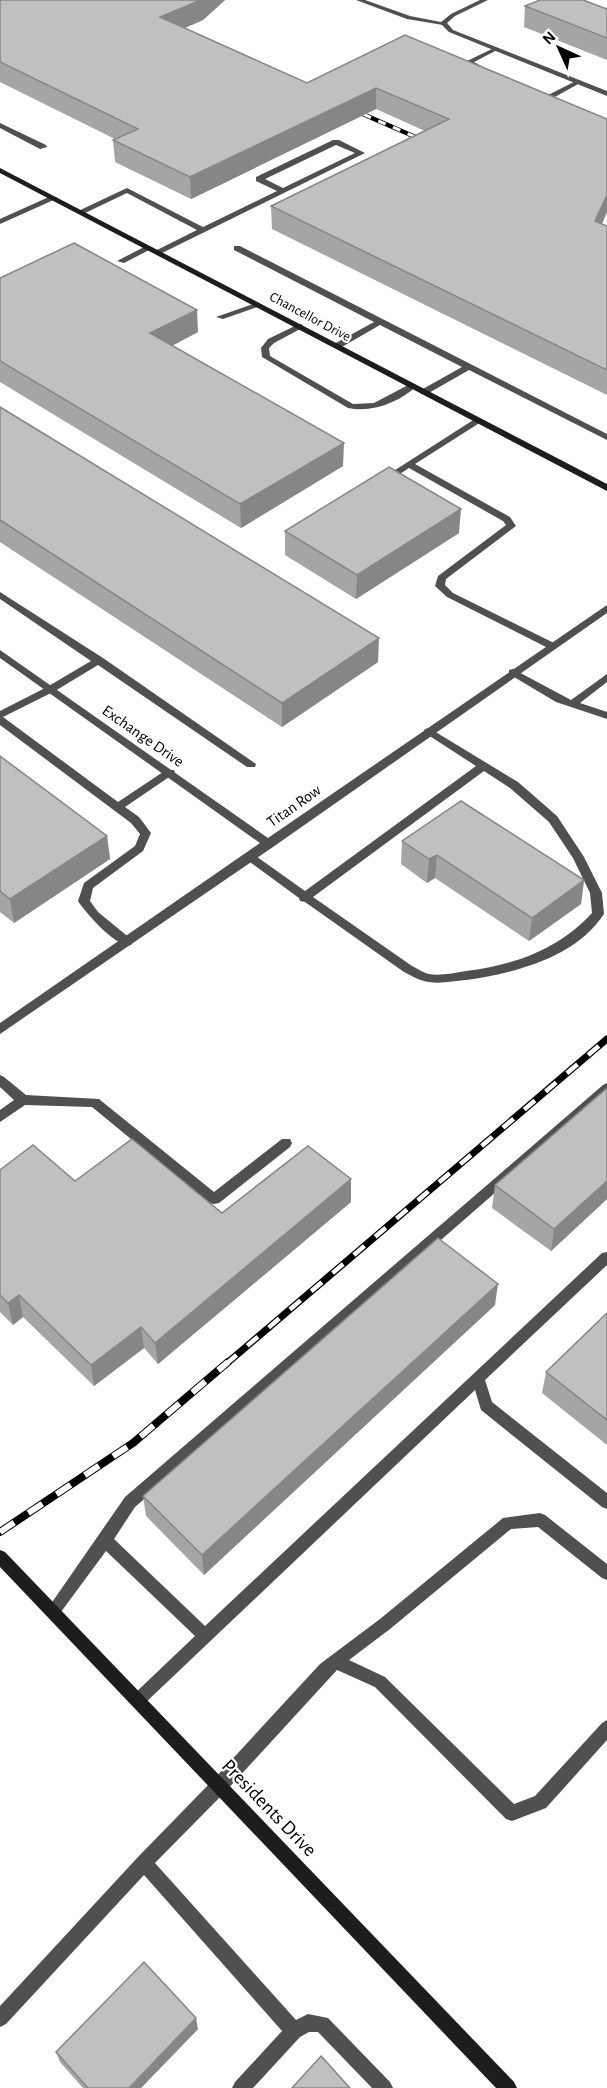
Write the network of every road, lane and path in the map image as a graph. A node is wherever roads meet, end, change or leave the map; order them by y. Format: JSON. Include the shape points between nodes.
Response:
{"nodes":[{"id":1,"x":359,"y":0,"type":"edge"},
{"id":2,"x":485,"y":0,"type":"edge"},
{"id":3,"x":443,"y":23,"type":"junction"},
{"id":4,"x":496,"y":49,"type":"junction"},
{"id":5,"x":458,"y":60,"type":"edge"},
{"id":6,"x":468,"y":62,"type":"junction"},
{"id":7,"x":488,"y":70,"type":"edge"},
{"id":8,"x":578,"y":82,"type":"junction"},
{"id":9,"x":540,"y":92,"type":"edge"},
{"id":10,"x":607,"y":94,"type":"edge"},
{"id":11,"x":550,"y":96,"type":"junction"},
{"id":12,"x":560,"y":100,"type":"edge"},
{"id":13,"x":0,"y":125,"type":"edge"},
{"id":14,"x":11,"y":131,"type":"junction"},
{"id":15,"x":0,"y":136,"type":"edge"},
{"id":16,"x":43,"y":147,"type":"dead end"},
{"id":17,"x":0,"y":170,"type":"edge"},
{"id":18,"x":283,"y":191,"type":"junction"},
{"id":19,"x":54,"y":198,"type":"junction"},
{"id":20,"x":80,"y":212,"type":"junction"},
{"id":21,"x":0,"y":222,"type":"edge"},
{"id":22,"x":203,"y":230,"type":"junction"},
{"id":23,"x":237,"y":248,"type":"dead end"},
{"id":24,"x":153,"y":250,"type":"junction"},
{"id":25,"x":121,"y":261,"type":"dead end"},
{"id":26,"x":259,"y":305,"type":"junction"},
{"id":27,"x":220,"y":317,"type":"dead end"},
{"id":28,"x":380,"y":322,"type":"junction"},
{"id":29,"x":299,"y":326,"type":"junction"},
{"id":30,"x":337,"y":346,"type":"junction"},
{"id":31,"x":468,"y":367,"type":"junction"},
{"id":32,"x":413,"y":386,"type":"junction"},
{"id":33,"x":424,"y":392,"type":"junction"},
{"id":34,"x":478,"y":420,"type":"junction"},
{"id":35,"x":607,"y":437,"type":"edge"},
{"id":36,"x":410,"y":465,"type":"junction"},
{"id":37,"x":371,"y":488,"type":"edge"},
{"id":38,"x":607,"y":488,"type":"edge"},
{"id":39,"x":0,"y":595,"type":"edge"},
{"id":40,"x":607,"y":608,"type":"edge"},
{"id":41,"x":552,"y":646,"type":"junction"},
{"id":42,"x":0,"y":653,"type":"edge"},
{"id":43,"x":99,"y":660,"type":"junction"},
{"id":44,"x":513,"y":672,"type":"junction"},
{"id":45,"x":607,"y":677,"type":"edge"},
{"id":46,"x":51,"y":689,"type":"junction"},
{"id":47,"x":572,"y":704,"type":"junction"},
{"id":48,"x":0,"y":715,"type":"edge"},
{"id":49,"x":607,"y":716,"type":"edge"},
{"id":50,"x":0,"y":720,"type":"edge"},
{"id":51,"x":429,"y":731,"type":"junction"},
{"id":52,"x":251,"y":764,"type":"dead end"},
{"id":53,"x":484,"y":765,"type":"junction"},
{"id":54,"x":170,"y":773,"type":"junction"},
{"id":55,"x":117,"y":807,"type":"junction"},
{"id":56,"x":269,"y":844,"type":"junction"},
{"id":57,"x":249,"y":858,"type":"junction"},
{"id":58,"x":304,"y":898,"type":"junction"},
{"id":59,"x":127,"y":942,"type":"junction"},
{"id":60,"x":0,"y":1029,"type":"edge"},
{"id":61,"x":0,"y":1080,"type":"edge"},
{"id":62,"x":607,"y":1088,"type":"edge"},
{"id":63,"x":23,"y":1100,"type":"junction"},
{"id":64,"x":0,"y":1117,"type":"edge"},
{"id":65,"x":286,"y":1143,"type":"dead end"},
{"id":66,"x":607,"y":1257,"type":"edge"},
{"id":67,"x":478,"y":1378,"type":"junction"},
{"id":68,"x":607,"y":1502,"type":"edge"},
{"id":69,"x":105,"y":1540,"type":"junction"},
{"id":70,"x":0,"y":1557,"type":"edge"},
{"id":71,"x":607,"y":1573,"type":"edge"},
{"id":72,"x":53,"y":1611,"type":"junction"},
{"id":73,"x":205,"y":1636,"type":"junction"},
{"id":74,"x":335,"y":1661,"type":"junction"},
{"id":75,"x":138,"y":1700,"type":"junction"},
{"id":76,"x":607,"y":1728,"type":"edge"},
{"id":77,"x":219,"y":1786,"type":"junction"},
{"id":78,"x":144,"y":1863,"type":"junction"},
{"id":79,"x":0,"y":2018,"type":"edge"},
{"id":80,"x":294,"y":2031,"type":"junction"},
{"id":81,"x":241,"y":2088,"type":"edge"},
{"id":82,"x":384,"y":2088,"type":"edge"},
{"id":83,"x":508,"y":2088,"type":"edge"}],
"edges":[{"from":1,"to":3,"type":"street","via":[[409,18]]},
{"from":2,"to":3,"type":"street"},
{"from":3,"to":4,"type":"street","via":[[451,31]]},
{"from":4,"to":6,"type":"street"},
{"from":4,"to":8,"type":"street"},
{"from":5,"to":6,"type":"street"},
{"from":6,"to":7,"type":"street"},
{"from":8,"to":10,"type":"street"},
{"from":8,"to":11,"type":"street"},
{"from":9,"to":11,"type":"street"},
{"from":11,"to":12,"type":"street"},
{"from":13,"to":14,"type":"street"},
{"from":14,"to":15,"type":"street"},
{"from":14,"to":16,"type":"street"},
{"from":17,"to":19,"type":"street","name":"Chancellor Drive"},
{"from":18,"to":18,"type":"street","via":[[322,172],[361,153],[336,141],[259,179]]},
{"from":18,"to":22,"type":"street"},
{"from":19,"to":20,"type":"street","name":"Chancellor Drive"},
{"from":19,"to":21,"type":"street"},
{"from":20,"to":22,"type":"street","via":[[127,190]]},
{"from":20,"to":24,"type":"street","name":"Chancellor Drive"},
{"from":22,"to":24,"type":"street"},
{"from":23,"to":28,"type":"street"},
{"from":24,"to":25,"type":"street"},
{"from":24,"to":26,"type":"street","name":"Chancellor Drive"},
{"from":26,"to":27,"type":"street"},
{"from":26,"to":29,"type":"street","name":"Chancellor Drive"},
{"from":28,"to":30,"type":"street"},
{"from":28,"to":31,"type":"street"},
{"from":29,"to":30,"type":"street","name":"Chancellor Drive"},
{"from":29,"to":32,"type":"street","via":[[271,341],[265,348],[266,357],[351,406],[378,406]]},
{"from":30,"to":32,"type":"street","name":"Chancellor Drive"},
{"from":31,"to":33,"type":"street"},
{"from":31,"to":35,"type":"street"},
{"from":32,"to":33,"type":"street","name":"Chancellor Drive"},
{"from":33,"to":34,"type":"street","name":"Chancellor Drive"},
{"from":34,"to":36,"type":"street"},
{"from":34,"to":38,"type":"street","name":"Chancellor Drive"},
{"from":36,"to":37,"type":"street"},
{"from":36,"to":41,"type":"street","via":[[507,519],[511,526],[441,578],[440,586],[450,595]]},
{"from":39,"to":43,"type":"street"},
{"from":40,"to":41,"type":"street","name":"Titan Row"},
{"from":41,"to":44,"type":"street","name":"Titan Row"},
{"from":42,"to":46,"type":"street","name":"Exchange Drive"},
{"from":43,"to":46,"type":"street"},
{"from":43,"to":52,"type":"street"},
{"from":44,"to":47,"type":"street"},
{"from":44,"to":51,"type":"street","name":"Titan Row"},
{"from":45,"to":47,"type":"street"},
{"from":46,"to":48,"type":"street"},
{"from":46,"to":54,"type":"street","name":"Exchange Drive"},
{"from":47,"to":49,"type":"street"},
{"from":50,"to":55,"type":"street"},
{"from":51,"to":53,"type":"street"},
{"from":51,"to":56,"type":"street","name":"Titan Row"},
{"from":53,"to":58,"type":"street"},
{"from":53,"to":58,"type":"street","via":[[514,784],[553,819],[578,857],[596,893],[598,914],[584,930],[546,955],[512,966],[427,978]]},
{"from":54,"to":55,"type":"street"},
{"from":54,"to":56,"type":"street","name":"Exchange Drive"},
{"from":55,"to":59,"type":"street","via":[[146,833],[139,848],[88,886],[84,901],[94,915]]},
{"from":56,"to":57,"type":"street","name":"Titan Row"},
{"from":57,"to":58,"type":"street"},
{"from":57,"to":59,"type":"street","name":"Titan Row"},
{"from":59,"to":60,"type":"street","name":"Titan Row"},
{"from":61,"to":63,"type":"street"},
{"from":62,"to":69,"type":"street","via":[[130,1502]]},
{"from":63,"to":64,"type":"street"},
{"from":63,"to":65,"type":"street","via":[[95,1102],[214,1199]]},
{"from":66,"to":67,"type":"street"},
{"from":67,"to":68,"type":"street","via":[[486,1406]]},
{"from":67,"to":73,"type":"street"},
{"from":69,"to":72,"type":"street"},
{"from":69,"to":73,"type":"street"},
{"from":70,"to":72,"type":"street","name":"Presidents Drive"},
{"from":71,"to":74,"type":"street","via":[[540,1520],[508,1523]]},
{"from":72,"to":75,"type":"street","name":"Presidents Drive"},
{"from":73,"to":75,"type":"street"},
{"from":74,"to":76,"type":"street","via":[[380,1682],[512,1813],[540,1802]]},
{"from":74,"to":77,"type":"street"},
{"from":75,"to":77,"type":"street","name":"Presidents Drive"},
{"from":77,"to":78,"type":"street"},
{"from":77,"to":83,"type":"street","name":"Presidents Drive"},
{"from":78,"to":79,"type":"street"},
{"from":78,"to":80,"type":"street"},
{"from":80,"to":81,"type":"street"},
{"from":80,"to":82,"type":"street","via":[[308,2023],[322,2024]]}]}
